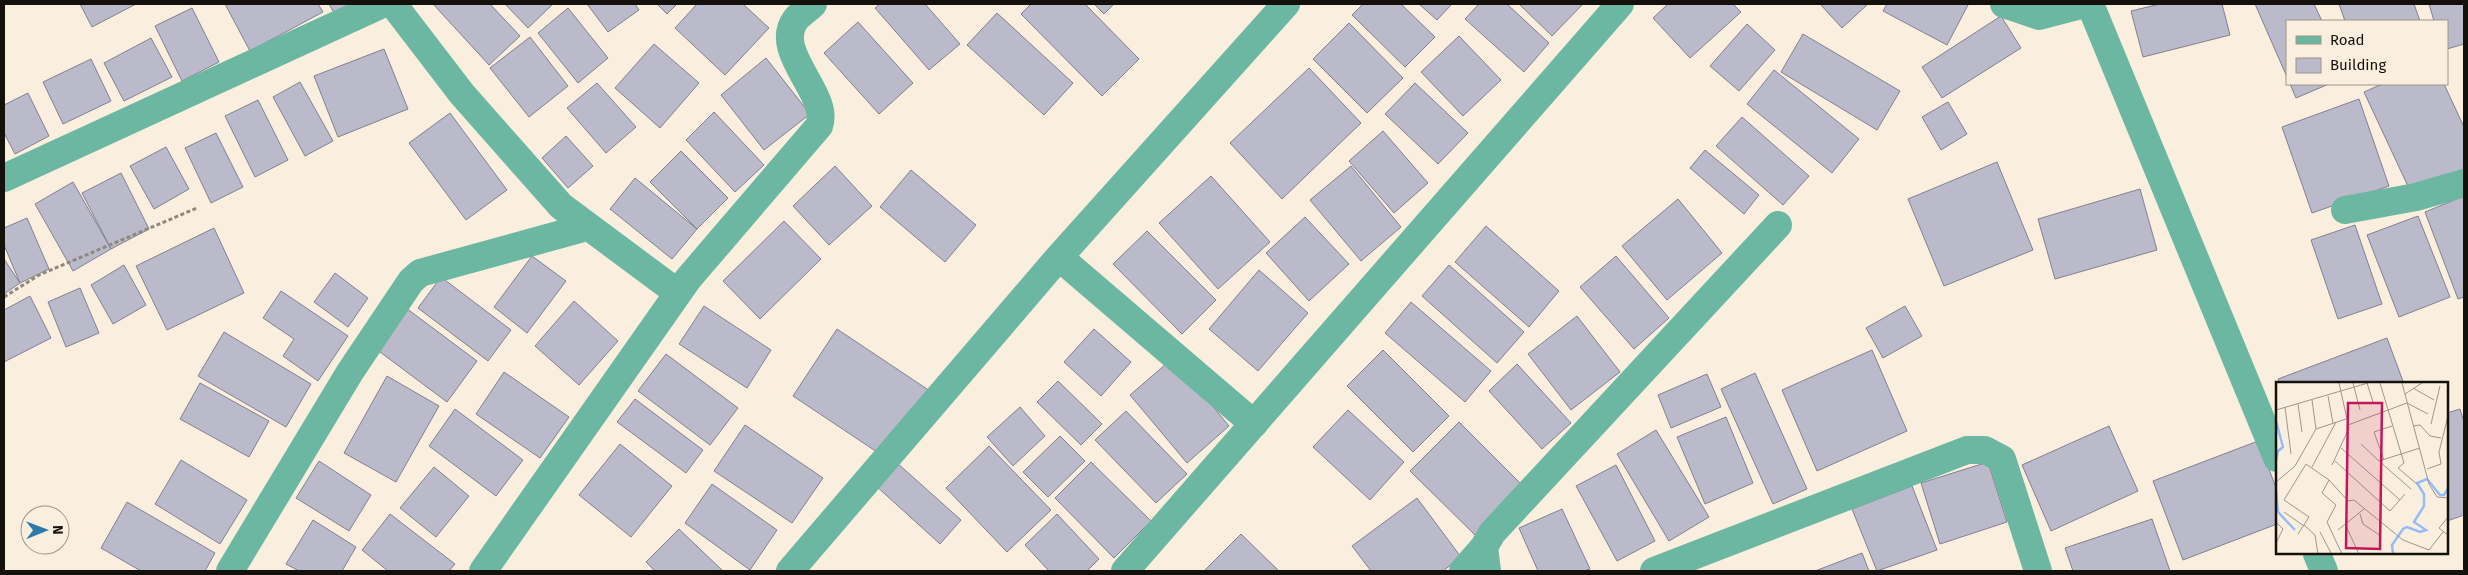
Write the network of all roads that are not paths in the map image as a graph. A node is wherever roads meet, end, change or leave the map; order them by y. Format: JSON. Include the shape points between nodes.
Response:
{"nodes":[{"id":1,"x":814,"y":4,"type":"edge"},
{"id":2,"x":1286,"y":4,"type":"edge"},
{"id":3,"x":1620,"y":4,"type":"edge"},
{"id":4,"x":2004,"y":4,"type":"edge"},
{"id":5,"x":2084,"y":4,"type":"edge"},
{"id":6,"x":2090,"y":4,"type":"edge"},
{"id":7,"x":385,"y":5,"type":"edge"},
{"id":8,"x":4,"y":178,"type":"edge"},
{"id":9,"x":2464,"y":182,"type":"edge"},
{"id":10,"x":2345,"y":210,"type":"dead end"},
{"id":11,"x":1778,"y":226,"type":"dead end"},
{"id":12,"x":588,"y":227,"type":"junction"},
{"id":13,"x":1058,"y":257,"type":"junction"},
{"id":14,"x":678,"y":293,"type":"junction"},
{"id":15,"x":1254,"y":424,"type":"junction"},
{"id":16,"x":2276,"y":456,"type":"edge"},
{"id":17,"x":2317,"y":555,"type":"edge"},
{"id":18,"x":1485,"y":559,"type":"edge"},
{"id":19,"x":230,"y":571,"type":"edge"},
{"id":20,"x":483,"y":571,"type":"edge"},
{"id":21,"x":790,"y":571,"type":"edge"},
{"id":22,"x":1125,"y":571,"type":"edge"},
{"id":23,"x":1463,"y":571,"type":"edge"},
{"id":24,"x":1654,"y":571,"type":"edge"},
{"id":25,"x":2038,"y":571,"type":"edge"},
{"id":26,"x":2324,"y":571,"type":"edge"}],
"edges":[{"from":1,"to":14,"type":"street","via":[[795,20],[790,33],[792,53],[820,109],[822,119],[819,126]]},
{"from":2,"to":13,"type":"street"},
{"from":3,"to":15,"type":"street"},
{"from":4,"to":5,"type":"street","via":[[2039,16]]},
{"from":6,"to":16,"type":"street"},
{"from":7,"to":8,"type":"street"},
{"from":7,"to":12,"type":"street","via":[[561,206]]},
{"from":9,"to":10,"type":"street","via":[[2416,197]]},
{"from":11,"to":18,"type":"street","via":[[1499,526]]},
{"from":12,"to":14,"type":"street"},
{"from":12,"to":19,"type":"street","via":[[420,273],[411,281],[350,372]]},
{"from":13,"to":15,"type":"street"},
{"from":13,"to":21,"type":"street"},
{"from":14,"to":20,"type":"street"},
{"from":15,"to":22,"type":"street"},
{"from":17,"to":26,"type":"street"},
{"from":18,"to":23,"type":"street"},
{"from":24,"to":25,"type":"street","via":[[1967,450],[1985,450],[2002,459]]}]}
